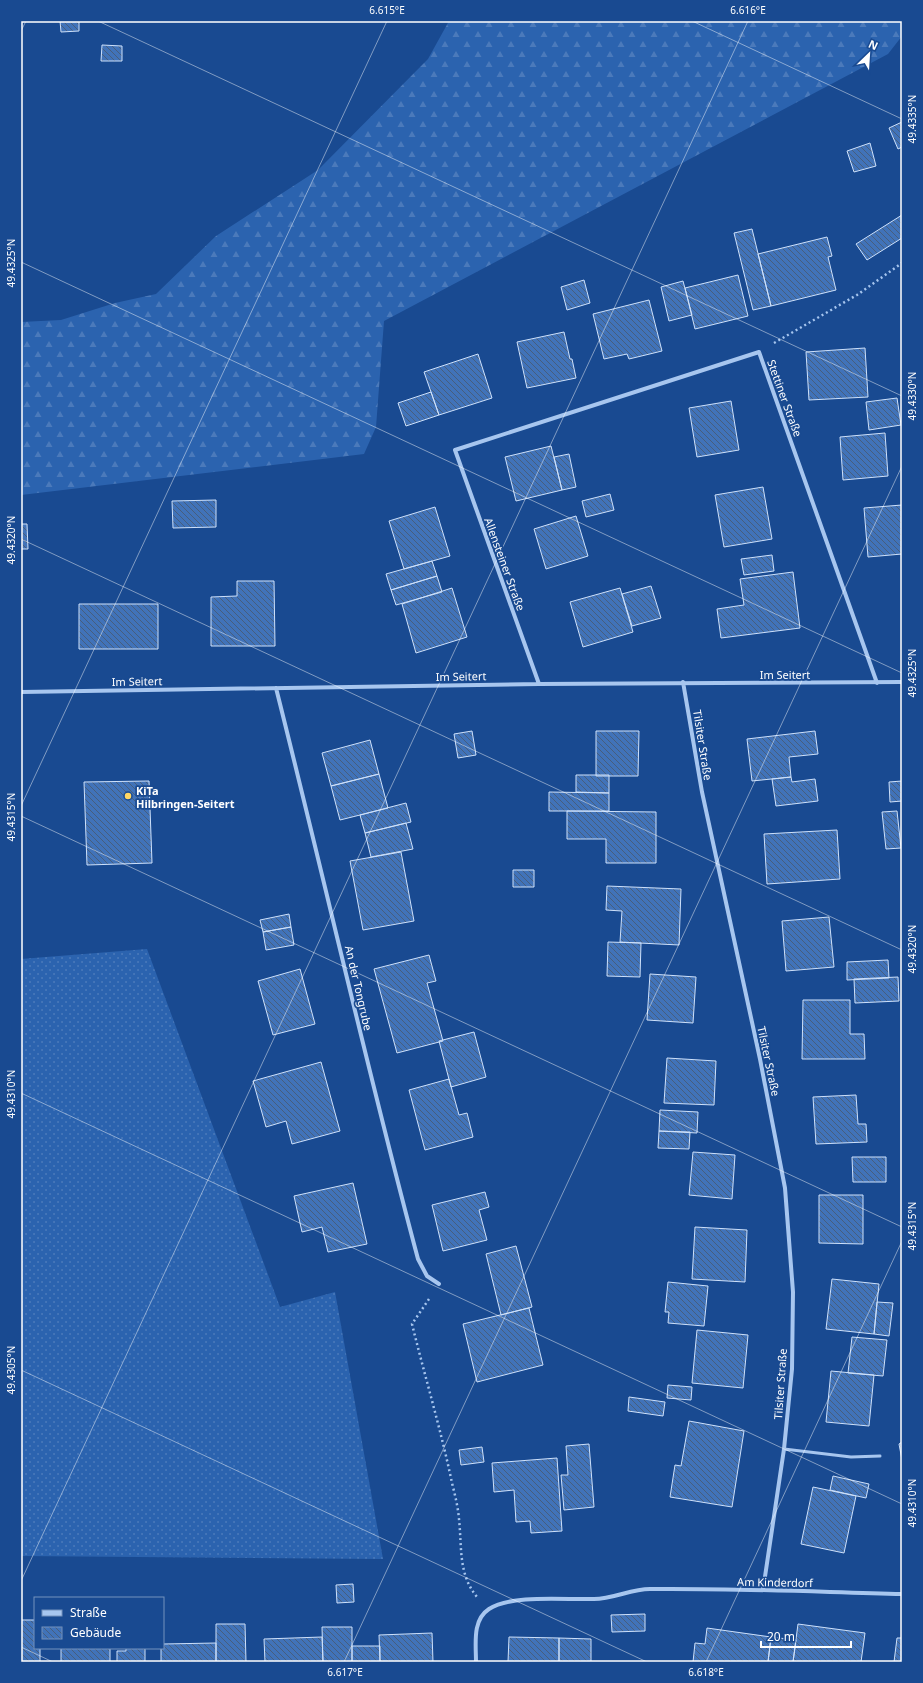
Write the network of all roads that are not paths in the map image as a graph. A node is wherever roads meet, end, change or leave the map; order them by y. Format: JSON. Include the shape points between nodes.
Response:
{"nodes":[{"id":1,"x":455,"y":450,"type":"joint"},
{"id":2,"x":684,"y":682,"type":"junction"},
{"id":3,"x":902,"y":682,"type":"edge"},
{"id":4,"x":877,"y":683,"type":"junction"},
{"id":5,"x":539,"y":684,"type":"junction"},
{"id":6,"x":276,"y":688,"type":"junction"},
{"id":7,"x":21,"y":692,"type":"edge"},
{"id":8,"x":439,"y":1284,"type":"road end"},
{"id":9,"x":784,"y":1449,"type":"junction"},
{"id":10,"x":880,"y":1456,"type":"dead end"},
{"id":11,"x":763,"y":1590,"type":"junction"},
{"id":12,"x":902,"y":1594,"type":"edge"},
{"id":13,"x":476,"y":1662,"type":"edge"}],
"edges":[{"from":1,"to":4,"type":"street","name":"Stettiner Straße","via":[[759,352]]},
{"from":1,"to":5,"type":"street","name":"Allensteiner Straße"},
{"from":2,"to":4,"type":"street","name":"Im Seitert"},
{"from":2,"to":5,"type":"street","name":"Im Seitert"},
{"from":2,"to":9,"type":"street","name":"Tilsiter Straße","via":[[702,792],[785,1188],[793,1292],[792,1369]]},
{"from":3,"to":4,"type":"street","name":"Im Seitert"},
{"from":5,"to":6,"type":"street","name":"Im Seitert"},
{"from":6,"to":7,"type":"street","name":"Im Seitert"},
{"from":6,"to":8,"type":"street","name":"An der Tongrube","via":[[382,1125],[418,1259],[427,1276]]},
{"from":9,"to":10,"type":"lane","via":[[851,1457]]},
{"from":9,"to":11,"type":"street","name":"Tilsiter Straße"},
{"from":11,"to":12,"type":"street","name":"Am Kinderdorf"},
{"from":11,"to":13,"type":"street","name":"Am Kinderdorf","via":[[648,1589],[596,1599],[520,1600],[502,1603],[488,1609],[478,1623]]}]}
